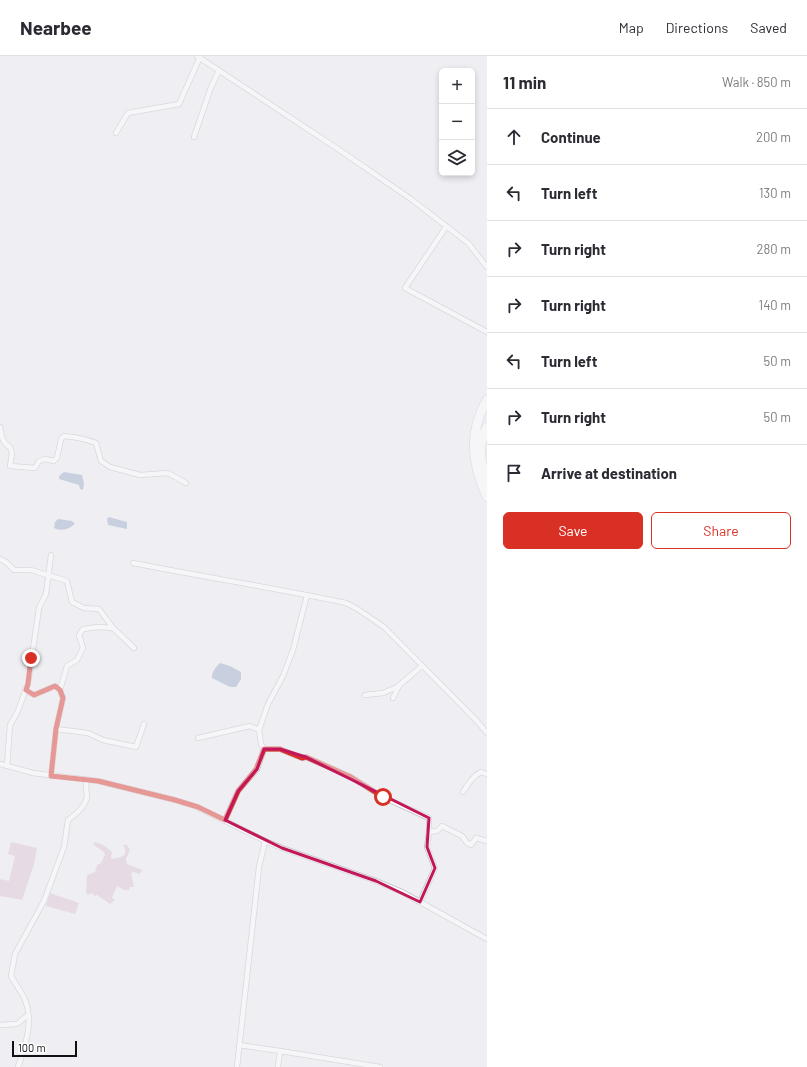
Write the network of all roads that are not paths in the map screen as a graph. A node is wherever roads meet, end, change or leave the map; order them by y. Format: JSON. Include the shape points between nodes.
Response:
{"nodes":[{"id":1,"x":199,"y":57,"type":"edge"},
{"id":2,"x":219,"y":70,"type":"junction"},
{"id":3,"x":116,"y":133,"type":"dead end"},
{"id":4,"x":194,"y":137,"type":"dead end"},
{"id":5,"x":446,"y":227,"type":"junction"},
{"id":6,"x":487,"y":267,"type":"edge"},
{"id":7,"x":487,"y":332,"type":"edge"},
{"id":8,"x":487,"y":400,"type":"edge"},
{"id":9,"x":0,"y":427,"type":"edge"},
{"id":10,"x":487,"y":427,"type":"edge"},
{"id":11,"x":487,"y":480,"type":"edge"},
{"id":12,"x":186,"y":483,"type":"dead end"},
{"id":13,"x":487,"y":497,"type":"edge"},
{"id":14,"x":51,"y":555,"type":"dead end"},
{"id":15,"x":0,"y":560,"type":"edge"},
{"id":16,"x":133,"y":563,"type":"dead end"},
{"id":17,"x":49,"y":575,"type":"junction"},
{"id":18,"x":307,"y":595,"type":"junction"},
{"id":19,"x":114,"y":628,"type":"junction"},
{"id":20,"x":134,"y":648,"type":"dead end"},
{"id":21,"x":422,"y":666,"type":"junction"},
{"id":22,"x":400,"y":684,"type":"junction"},
{"id":23,"x":26,"y":690,"type":"junction"},
{"id":24,"x":60,"y":690,"type":"junction"},
{"id":25,"x":365,"y":695,"type":"dead end"},
{"id":26,"x":393,"y":698,"type":"dead end"},
{"id":27,"x":144,"y":724,"type":"dead end"},
{"id":28,"x":56,"y":729,"type":"junction"},
{"id":29,"x":259,"y":730,"type":"junction"},
{"id":30,"x":487,"y":733,"type":"edge"},
{"id":31,"x":198,"y":738,"type":"dead end"},
{"id":32,"x":264,"y":749,"type":"junction"},
{"id":33,"x":0,"y":764,"type":"edge"},
{"id":34,"x":7,"y":766,"type":"junction"},
{"id":35,"x":487,"y":774,"type":"edge"},
{"id":36,"x":51,"y":776,"type":"junction"},
{"id":37,"x":87,"y":780,"type":"junction"},
{"id":38,"x":463,"y":792,"type":"dead end"},
{"id":39,"x":225,"y":820,"type":"junction"},
{"id":40,"x":429,"y":832,"type":"junction"},
{"id":41,"x":265,"y":841,"type":"junction"},
{"id":42,"x":487,"y":841,"type":"edge"},
{"id":43,"x":420,"y":902,"type":"junction"},
{"id":44,"x":487,"y":939,"type":"edge"},
{"id":45,"x":28,"y":1015,"type":"junction"},
{"id":46,"x":0,"y":1025,"type":"edge"},
{"id":47,"x":239,"y":1045,"type":"junction"},
{"id":48,"x":280,"y":1051,"type":"junction"},
{"id":49,"x":18,"y":1067,"type":"edge"},
{"id":50,"x":237,"y":1067,"type":"edge"},
{"id":51,"x":278,"y":1067,"type":"edge"},
{"id":52,"x":380,"y":1067,"type":"edge"}],
"edges":[{"from":1,"to":2,"type":"street"},
{"from":1,"to":3,"type":"street","via":[[179,104],[128,112]]},
{"from":2,"to":4,"type":"street"},
{"from":2,"to":5,"type":"street","via":[[411,199]]},
{"from":5,"to":6,"type":"street","via":[[468,243]]},
{"from":5,"to":7,"type":"street","via":[[405,288]]},
{"from":8,"to":13,"type":"highway","via":[[476,426],[474,443],[480,482]]},
{"from":9,"to":12,"type":"street","via":[[2,440],[10,447],[12,454],[10,466],[35,468],[39,461],[54,461],[58,458],[61,439],[64,436],[96,443],[101,461],[110,467],[140,474],[168,473]]},
{"from":10,"to":11,"type":"highway","via":[[480,448]]},
{"from":14,"to":17,"type":"street"},
{"from":15,"to":17,"type":"street","via":[[14,570],[31,570]]},
{"from":16,"to":18,"type":"street"},
{"from":17,"to":19,"type":"street","via":[[67,580],[72,602],[84,608],[99,609]]},
{"from":17,"to":23,"type":"street","via":[[46,594],[39,608]]},
{"from":18,"to":21,"type":"street","via":[[356,608],[384,627]]},
{"from":18,"to":29,"type":"street","via":[[283,676],[268,704]]},
{"from":19,"to":20,"type":"street"},
{"from":19,"to":24,"type":"street","via":[[83,629],[79,635],[83,648],[77,660],[67,666]]},
{"from":21,"to":22,"type":"street"},
{"from":21,"to":30,"type":"street"},
{"from":22,"to":25,"type":"street","via":[[383,693]]},
{"from":22,"to":26,"type":"street"},
{"from":23,"to":24,"type":"street","via":[[34,695],[55,686]]},
{"from":23,"to":34,"type":"street","via":[[10,725]]},
{"from":24,"to":28,"type":"street","via":[[63,698]]},
{"from":27,"to":28,"type":"street","via":[[136,747],[103,740],[88,733]]},
{"from":28,"to":36,"type":"street"},
{"from":29,"to":31,"type":"street","via":[[250,726]]},
{"from":29,"to":32,"type":"street","via":[[260,744]]},
{"from":32,"to":39,"type":"street","via":[[256,769],[238,791]]},
{"from":32,"to":40,"type":"street","via":[[280,749],[302,758],[306,757],[351,777],[383,797],[429,818]]},
{"from":33,"to":34,"type":"street"},
{"from":34,"to":36,"type":"street"},
{"from":35,"to":38,"type":"street","via":[[477,774]]},
{"from":36,"to":37,"type":"street"},
{"from":37,"to":39,"type":"street","via":[[187,803]]},
{"from":37,"to":45,"type":"street","via":[[87,796],[80,811],[68,820],[64,847],[44,900],[14,954],[11,976],[26,1000]]},
{"from":39,"to":41,"type":"street"},
{"from":40,"to":42,"type":"street","via":[[437,831],[442,826],[462,836],[467,844],[471,845],[476,838]]},
{"from":40,"to":43,"type":"street","via":[[427,847],[435,868]]},
{"from":41,"to":43,"type":"street","via":[[376,881]]},
{"from":41,"to":47,"type":"street","via":[[259,867]]},
{"from":43,"to":44,"type":"street"},
{"from":45,"to":46,"type":"street","via":[[17,1024]]},
{"from":45,"to":49,"type":"street","via":[[25,1049]]},
{"from":47,"to":48,"type":"street"},
{"from":47,"to":50,"type":"street"},
{"from":48,"to":51,"type":"street"},
{"from":48,"to":52,"type":"street"}]}
